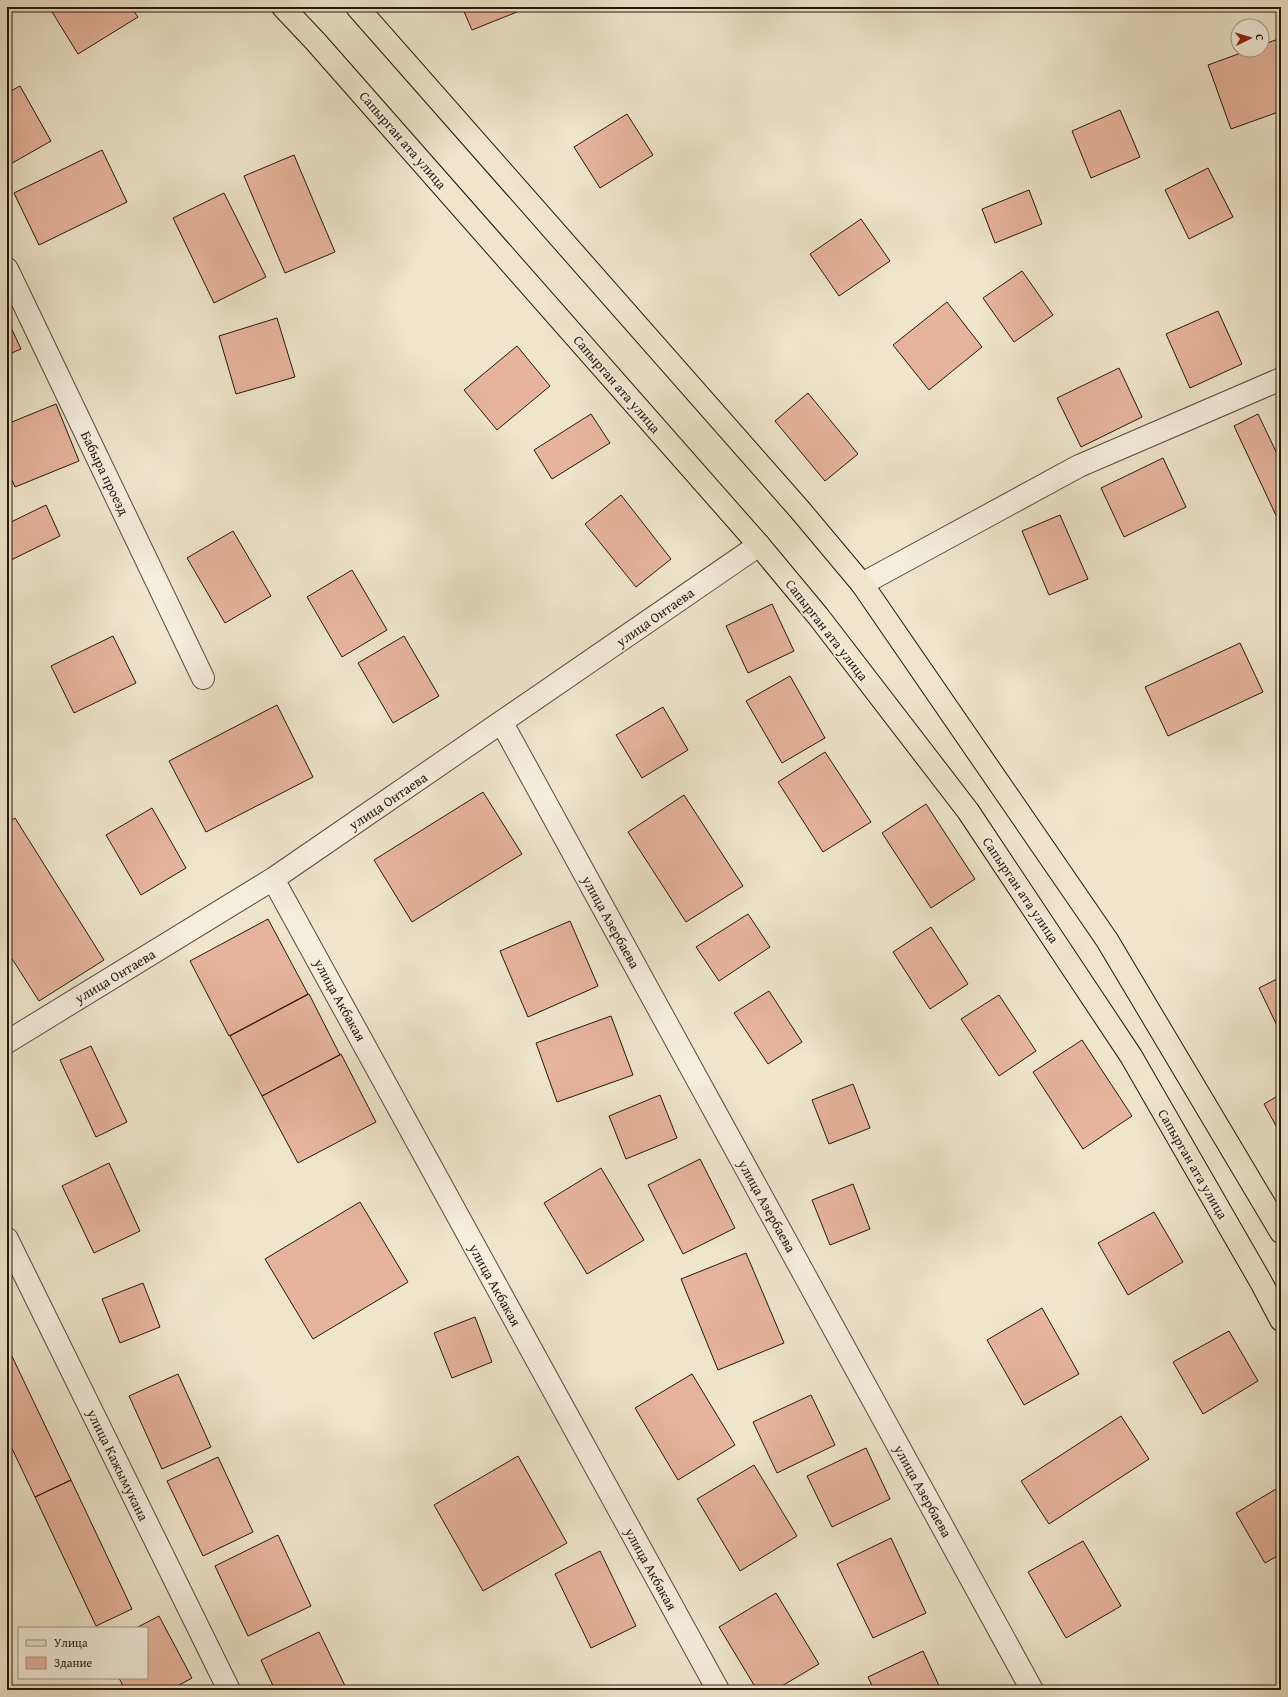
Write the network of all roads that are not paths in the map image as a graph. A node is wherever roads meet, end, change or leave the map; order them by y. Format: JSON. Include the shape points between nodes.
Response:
{"nodes":[{"id":1,"x":282,"y":7,"type":"edge"},
{"id":2,"x":358,"y":7,"type":"edge"},
{"id":3,"x":7,"y":269,"type":"edge"},
{"id":4,"x":1281,"y":379,"type":"edge"},
{"id":5,"x":759,"y":545,"type":"junction"},
{"id":6,"x":862,"y":584,"type":"junction"},
{"id":7,"x":203,"y":678,"type":"dead end"},
{"id":8,"x":502,"y":723,"type":"junction"},
{"id":9,"x":273,"y":879,"type":"junction"},
{"id":10,"x":8,"y":1039,"type":"edge"},
{"id":11,"x":1281,"y":1232,"type":"edge"},
{"id":12,"x":7,"y":1239,"type":"edge"},
{"id":13,"x":1281,"y":1320,"type":"edge"},
{"id":14,"x":229,"y":1690,"type":"edge"},
{"id":15,"x":718,"y":1690,"type":"edge"},
{"id":16,"x":1032,"y":1690,"type":"edge"}],
"edges":[{"from":1,"to":5,"type":"main road","name":"Сапырган ата улица","via":[[316,42]]},
{"from":2,"to":6,"type":"main road"},
{"from":3,"to":7,"type":"street","name":"Бабыра проезд"},
{"from":4,"to":6,"type":"street","via":[[1079,466]]},
{"from":5,"to":8,"type":"street","name":"улица Онтаева"},
{"from":5,"to":13,"type":"main road","name":"Сапырган ата улица","via":[[818,616],[968,811],[1131,1056]]},
{"from":6,"to":11,"type":"main road","via":[[1107,940]]},
{"from":8,"to":9,"type":"street","name":"улица Онтаева"},
{"from":8,"to":16,"type":"street","name":"улица Азербаева"},
{"from":9,"to":10,"type":"street","name":"улица Онтаева"},
{"from":9,"to":15,"type":"street","name":"улица Акбакая"},
{"from":12,"to":14,"type":"street","name":"улица Кажымукана"}]}
